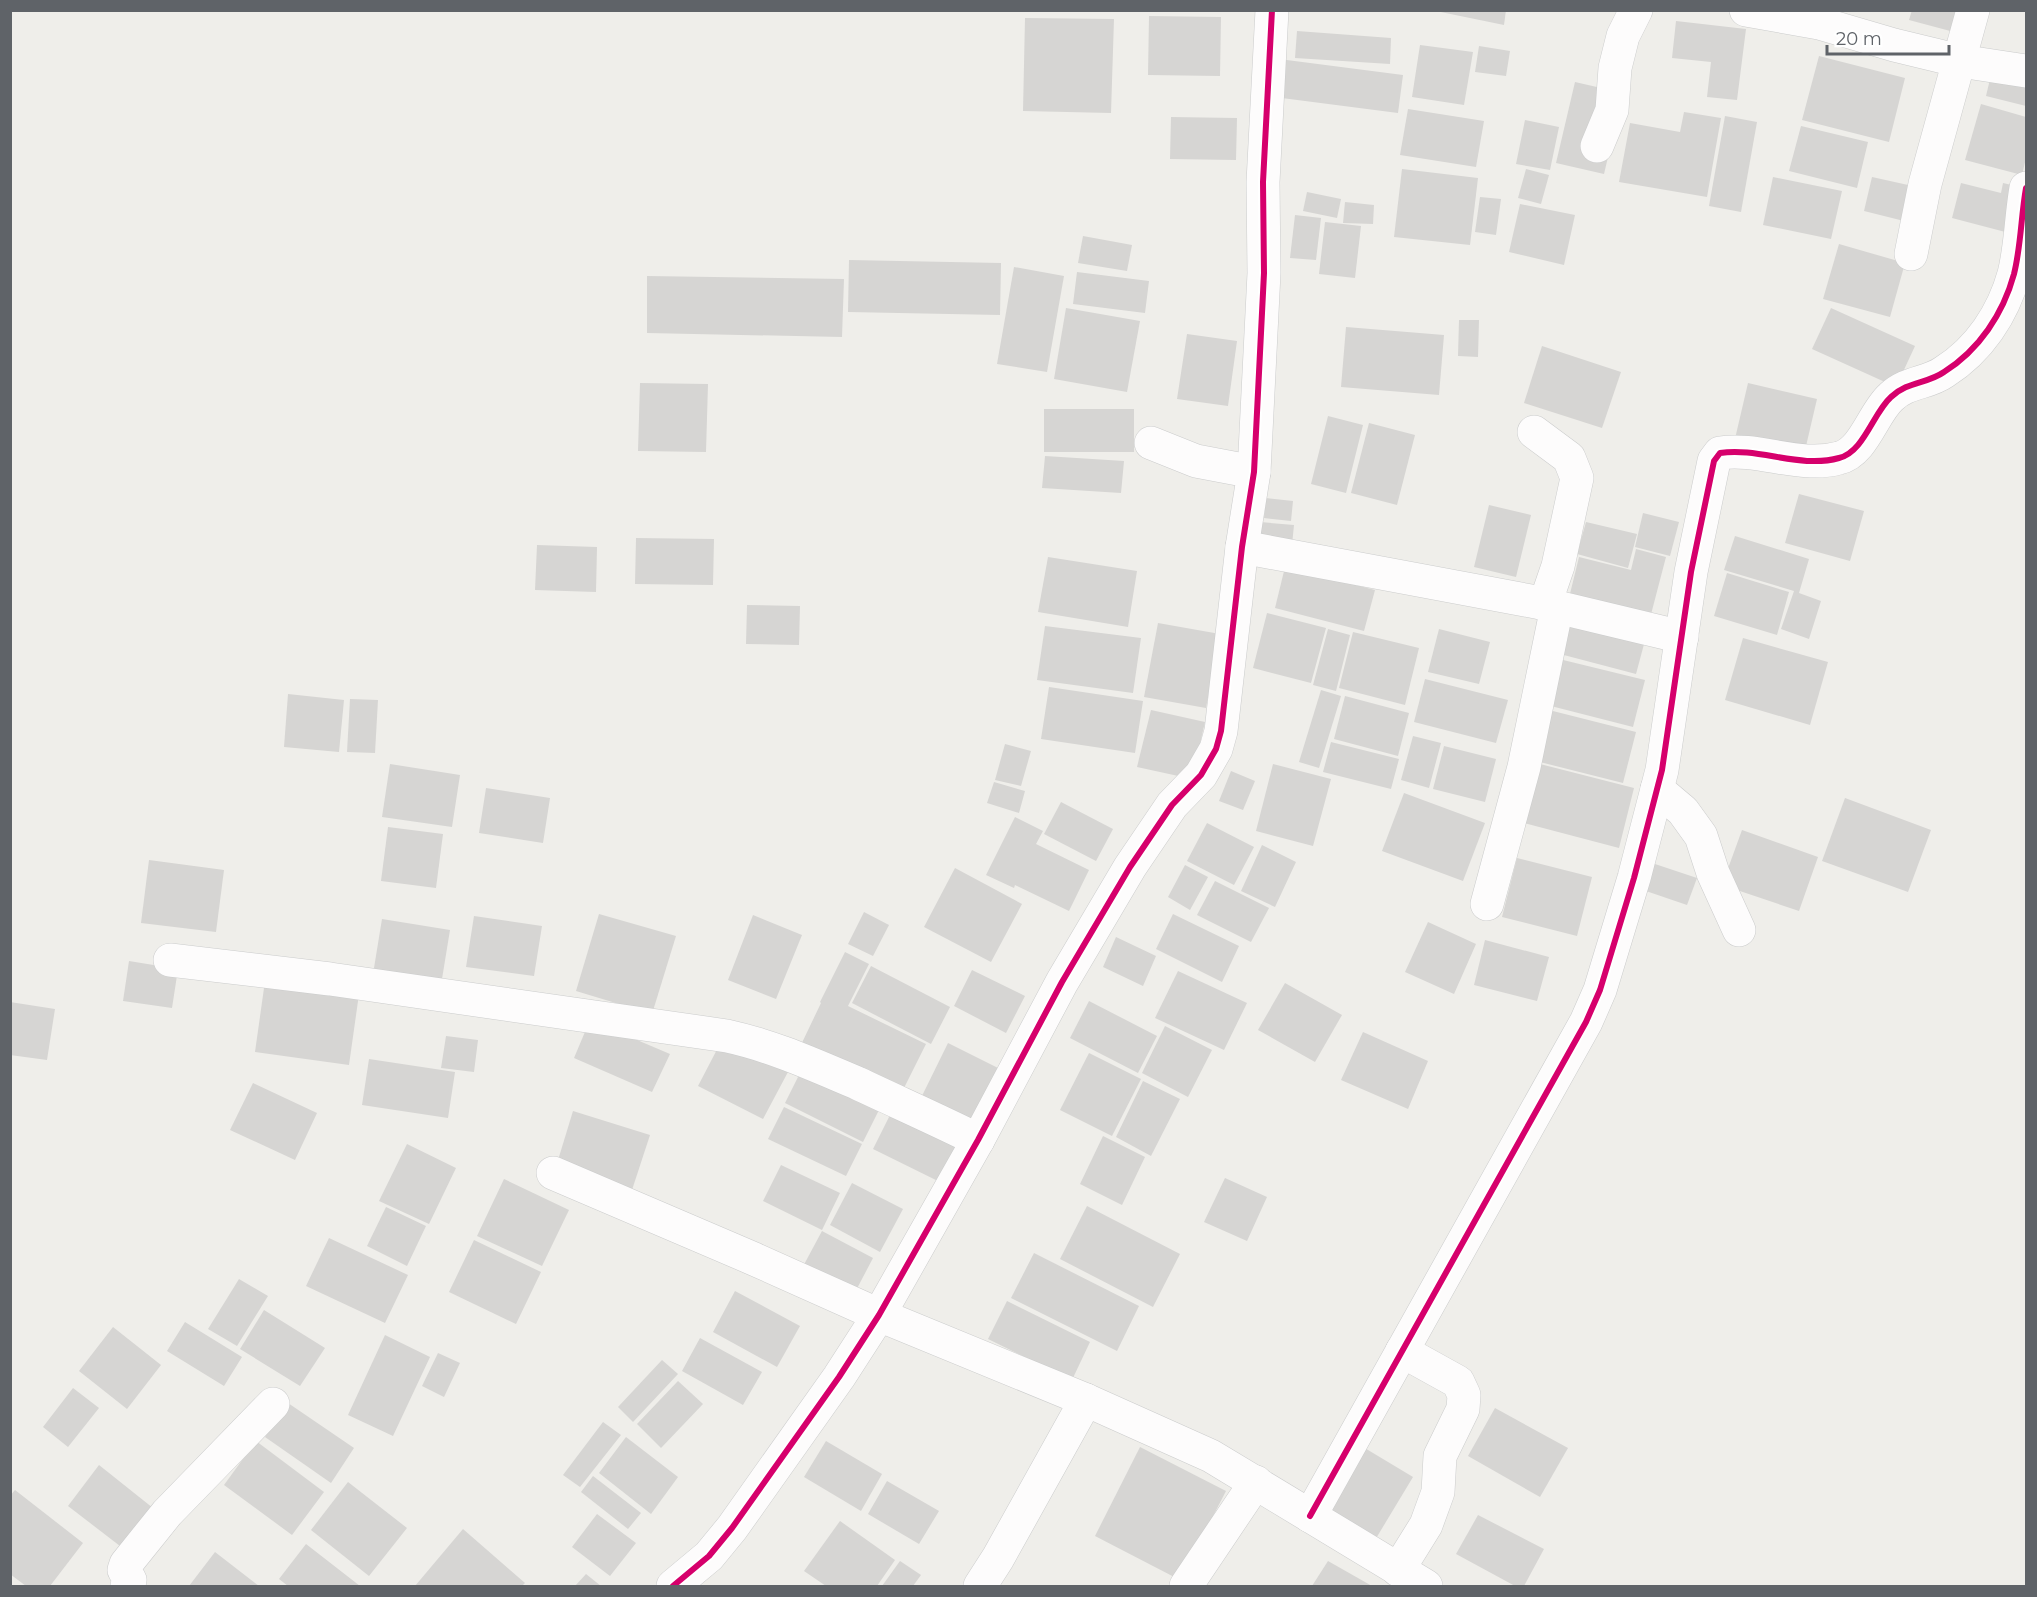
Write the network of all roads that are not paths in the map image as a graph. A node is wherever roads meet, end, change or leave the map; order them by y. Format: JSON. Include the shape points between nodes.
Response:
{"nodes":[{"id":1,"x":1272,"y":10,"type":"edge"},
{"id":2,"x":1636,"y":10,"type":"edge"},
{"id":3,"x":1746,"y":10,"type":"edge"},
{"id":4,"x":1973,"y":10,"type":"edge"},
{"id":5,"x":1960,"y":62,"type":"junction"},
{"id":6,"x":2026,"y":71,"type":"edge"},
{"id":7,"x":1597,"y":146,"type":"dead end"},
{"id":8,"x":2026,"y":188,"type":"edge"},
{"id":9,"x":1911,"y":254,"type":"dead end"},
{"id":10,"x":1534,"y":432,"type":"dead end"},
{"id":11,"x":1152,"y":443,"type":"dead end"},
{"id":12,"x":1254,"y":472,"type":"junction"},
{"id":13,"x":1242,"y":547,"type":"junction"},
{"id":14,"x":1551,"y":606,"type":"junction"},
{"id":15,"x":1682,"y":637,"type":"junction"},
{"id":16,"x":1657,"y":789,"type":"junction"},
{"id":17,"x":1488,"y":904,"type":"dead end"},
{"id":18,"x":1739,"y":930,"type":"dead end"},
{"id":19,"x":170,"y":960,"type":"dead end"},
{"id":20,"x":978,"y":1140,"type":"junction"},
{"id":21,"x":553,"y":1173,"type":"dead end"},
{"id":22,"x":879,"y":1315,"type":"junction"},
{"id":23,"x":1402,"y":1351,"type":"junction"},
{"id":24,"x":1086,"y":1400,"type":"junction"},
{"id":25,"x":273,"y":1404,"type":"dead end"},
{"id":26,"x":1256,"y":1482,"type":"junction"},
{"id":27,"x":1310,"y":1516,"type":"junction"},
{"id":28,"x":1398,"y":1570,"type":"junction"},
{"id":29,"x":127,"y":1587,"type":"edge"},
{"id":30,"x":673,"y":1587,"type":"edge"},
{"id":31,"x":980,"y":1587,"type":"edge"},
{"id":32,"x":1186,"y":1587,"type":"edge"},
{"id":33,"x":1426,"y":1587,"type":"edge"}],
"edges":[{"from":1,"to":12,"type":"street"},
{"from":2,"to":7,"type":"street","via":[[1623,36],[1615,68],[1612,110]]},
{"from":3,"to":5,"type":"street","via":[[1819,24]]},
{"from":4,"to":5,"type":"street"},
{"from":5,"to":6,"type":"street"},
{"from":5,"to":9,"type":"street","via":[[1925,184]]},
{"from":8,"to":15,"type":"street","via":[[2014,272],[2003,304],[1966,356],[1943,374],[1905,386],[1892,395],[1857,445],[1838,459],[1807,461],[1735,452],[1717,456],[1697,539]]},
{"from":10,"to":14,"type":"street","via":[[1569,458],[1577,478]]},
{"from":11,"to":12,"type":"street","via":[[1196,461]]},
{"from":12,"to":13,"type":"street"},
{"from":13,"to":14,"type":"street"},
{"from":13,"to":20,"type":"street","via":[[1230,665],[1216,749],[1201,775],[1172,805],[1130,867],[1062,982]]},
{"from":14,"to":15,"type":"street"},
{"from":14,"to":17,"type":"street","via":[[1524,767]]},
{"from":15,"to":16,"type":"street","via":[[1668,741]]},
{"from":16,"to":18,"type":"street","via":[[1683,811],[1701,836]]},
{"from":16,"to":23,"type":"street","via":[[1634,878],[1586,1022]]},
{"from":19,"to":20,"type":"street","via":[[330,979],[759,1043]]},
{"from":20,"to":22,"type":"street"},
{"from":21,"to":22,"type":"street"},
{"from":22,"to":24,"type":"street"},
{"from":22,"to":30,"type":"street","via":[[732,1528],[709,1556]]},
{"from":23,"to":27,"type":"street"},
{"from":23,"to":28,"type":"street","via":[[1458,1382],[1464,1395],[1463,1408],[1440,1456],[1438,1492],[1426,1525]]},
{"from":24,"to":26,"type":"street","via":[[1212,1456]]},
{"from":24,"to":31,"type":"street"},
{"from":25,"to":29,"type":"street","via":[[167,1513],[126,1564],[124,1570],[130,1580]]},
{"from":26,"to":27,"type":"street"},
{"from":26,"to":32,"type":"street"},
{"from":27,"to":28,"type":"street"},
{"from":28,"to":33,"type":"street"}]}
